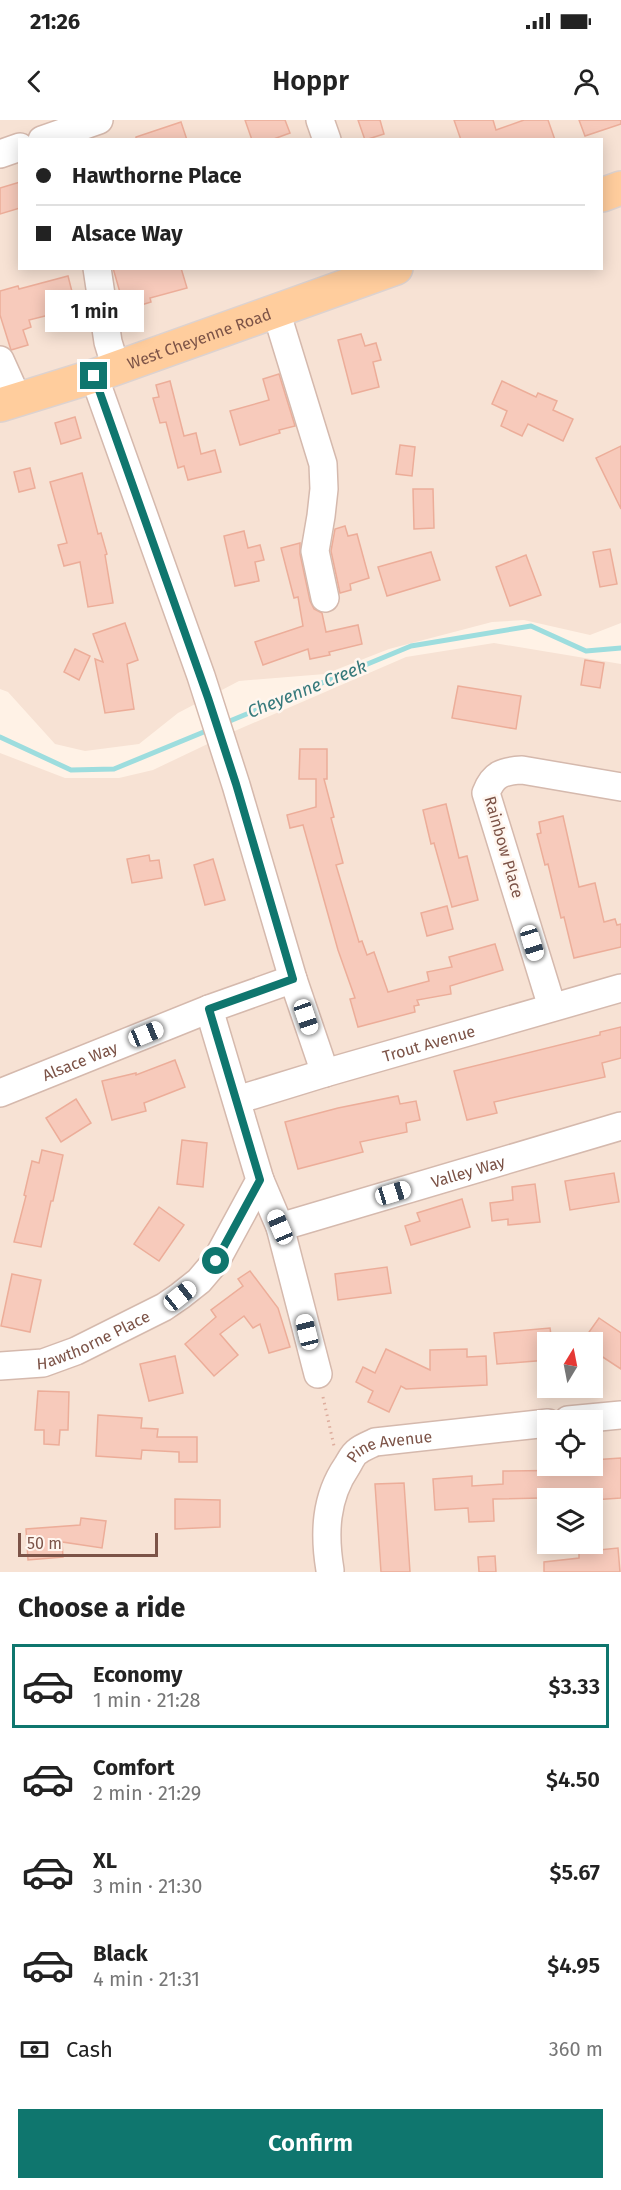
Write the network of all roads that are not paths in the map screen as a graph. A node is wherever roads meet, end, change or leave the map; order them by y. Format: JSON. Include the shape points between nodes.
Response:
{"nodes":[{"id":1,"x":99,"y":120,"type":"edge"},
{"id":2,"x":320,"y":120,"type":"edge"},
{"id":3,"x":48,"y":138,"type":"edge"},
{"id":4,"x":326,"y":138,"type":"edge"},
{"id":5,"x":18,"y":148,"type":"edge"},
{"id":6,"x":0,"y":154,"type":"edge"},
{"id":7,"x":621,"y":188,"type":"edge"},
{"id":8,"x":603,"y":195,"type":"edge"},
{"id":9,"x":97,"y":270,"type":"edge"},
{"id":10,"x":379,"y":271,"type":"edge"},
{"id":11,"x":276,"y":311,"type":"junction"},
{"id":12,"x":0,"y":360,"type":"edge"},
{"id":13,"x":105,"y":372,"type":"junction"},
{"id":14,"x":9,"y":403,"type":"edge"},
{"id":15,"x":325,"y":598,"type":"dead end"},
{"id":16,"x":621,"y":788,"type":"edge"},
{"id":17,"x":293,"y":979,"type":"junction"},
{"id":18,"x":621,"y":988,"type":"edge"},
{"id":19,"x":552,"y":1007,"type":"junction"},
{"id":20,"x":209,"y":1009,"type":"junction"},
{"id":21,"x":325,"y":1073,"type":"junction"},
{"id":22,"x":0,"y":1093,"type":"edge"},
{"id":23,"x":237,"y":1100,"type":"junction"},
{"id":24,"x":621,"y":1126,"type":"edge"},
{"id":25,"x":260,"y":1180,"type":"junction"},
{"id":26,"x":280,"y":1227,"type":"junction"},
{"id":27,"x":0,"y":1366,"type":"edge"},
{"id":28,"x":318,"y":1374,"type":"road end"},
{"id":29,"x":621,"y":1415,"type":"edge"},
{"id":30,"x":603,"y":1417,"type":"edge"},
{"id":31,"x":537,"y":1424,"type":"edge"},
{"id":32,"x":324,"y":1571,"type":"edge"}],
"edges":[{"from":1,"to":3,"type":"street"},
{"from":2,"to":4,"type":"street"},
{"from":5,"to":6,"type":"street"},
{"from":7,"to":8,"type":"main road"},
{"from":9,"to":13,"type":"street","via":[[108,342]]},
{"from":10,"to":11,"type":"main road","name":"West Cheyenne Road"},
{"from":11,"to":13,"type":"main road","name":"West Cheyenne Road"},
{"from":11,"to":15,"type":"street","via":[[323,464],[315,551]]},
{"from":12,"to":14,"type":"street"},
{"from":13,"to":14,"type":"main road","name":"West Cheyenne Road"},
{"from":13,"to":17,"type":"street","via":[[236,784]]},
{"from":16,"to":19,"type":"street","name":"Rainbow Place","via":[[516,771],[498,776],[490,782],[486,793]]},
{"from":17,"to":20,"type":"street","name":"Alsace Way"},
{"from":17,"to":21,"type":"street"},
{"from":18,"to":19,"type":"street","name":"Trout Avenue"},
{"from":19,"to":21,"type":"street","name":"Trout Avenue"},
{"from":20,"to":22,"type":"street","name":"Alsace Way"},
{"from":20,"to":23,"type":"street"},
{"from":21,"to":23,"type":"street","name":"Trout Avenue"},
{"from":23,"to":25,"type":"street"},
{"from":24,"to":26,"type":"street","name":"Valley Way"},
{"from":25,"to":26,"type":"street"},
{"from":25,"to":27,"type":"street","name":"Hawthorne Place","via":[[216,1261],[180,1296],[76,1351],[43,1363]]},
{"from":26,"to":28,"type":"street"},
{"from":29,"to":30,"type":"street"},
{"from":31,"to":32,"type":"street","name":"Pine Avenue","via":[[375,1442],[357,1451],[343,1472],[326,1520]]}]}
